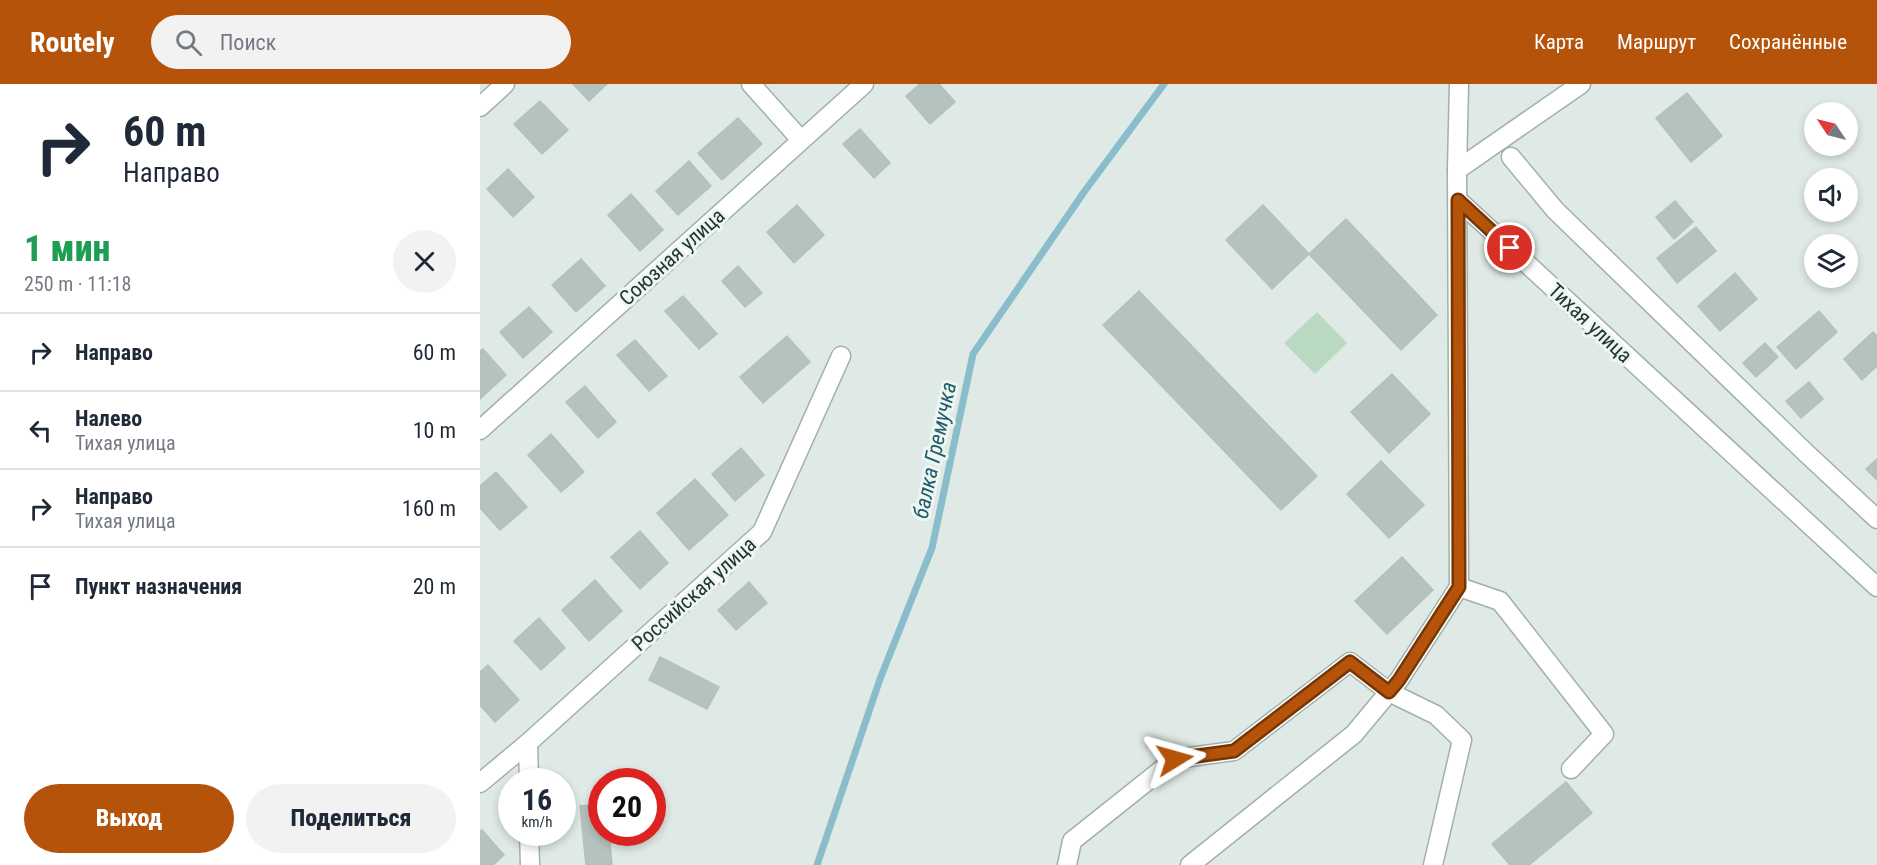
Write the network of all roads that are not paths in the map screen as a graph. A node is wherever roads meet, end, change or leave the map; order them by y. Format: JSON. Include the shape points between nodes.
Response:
{"nodes":[{"id":1,"x":505,"y":84,"type":"edge"},
{"id":2,"x":751,"y":84,"type":"edge"},
{"id":3,"x":864,"y":84,"type":"edge"},
{"id":4,"x":1459,"y":84,"type":"edge"},
{"id":5,"x":1581,"y":84,"type":"edge"},
{"id":6,"x":480,"y":108,"type":"edge"},
{"id":7,"x":801,"y":140,"type":"junction"},
{"id":8,"x":1511,"y":157,"type":"dead end"},
{"id":9,"x":1457,"y":170,"type":"junction"},
{"id":10,"x":1458,"y":200,"type":"junction"},
{"id":11,"x":841,"y":356,"type":"dead end"},
{"id":12,"x":480,"y":430,"type":"edge"},
{"id":13,"x":1877,"y":519,"type":"edge"},
{"id":14,"x":1459,"y":587,"type":"junction"},
{"id":15,"x":1877,"y":587,"type":"edge"},
{"id":16,"x":1394,"y":686,"type":"junction"},
{"id":17,"x":528,"y":743,"type":"junction"},
{"id":18,"x":529,"y":768,"type":"edge"},
{"id":19,"x":1571,"y":769,"type":"dead end"},
{"id":20,"x":480,"y":783,"type":"edge"},
{"id":21,"x":530,"y":846,"type":"edge"},
{"id":22,"x":530,"y":865,"type":"edge"},
{"id":23,"x":1067,"y":865,"type":"edge"},
{"id":24,"x":1191,"y":865,"type":"edge"},
{"id":25,"x":1433,"y":865,"type":"edge"}],
"edges":[{"from":1,"to":6,"type":"street"},
{"from":2,"to":7,"type":"street"},
{"from":3,"to":7,"type":"street","name":"Союзная улица"},
{"from":4,"to":9,"type":"street"},
{"from":5,"to":9,"type":"street"},
{"from":7,"to":12,"type":"street","name":"Союзная улица"},
{"from":8,"to":13,"type":"street","via":[[1555,210]]},
{"from":9,"to":10,"type":"street"},
{"from":10,"to":14,"type":"street"},
{"from":10,"to":15,"type":"street","name":"Тихая улица"},
{"from":11,"to":17,"type":"street","name":"Российская улица","via":[[762,532]]},
{"from":14,"to":16,"type":"street"},
{"from":14,"to":19,"type":"street","via":[[1500,601],[1604,734]]},
{"from":16,"to":23,"type":"street","via":[[1350,662],[1234,751],[1175,759],[1072,841]]},
{"from":16,"to":24,"type":"street","via":[[1354,734]]},
{"from":16,"to":25,"type":"street","via":[[1436,715],[1462,740]]},
{"from":17,"to":18,"type":"street"},
{"from":17,"to":20,"type":"street","name":"Российская улица"},
{"from":21,"to":22,"type":"street"}]}
